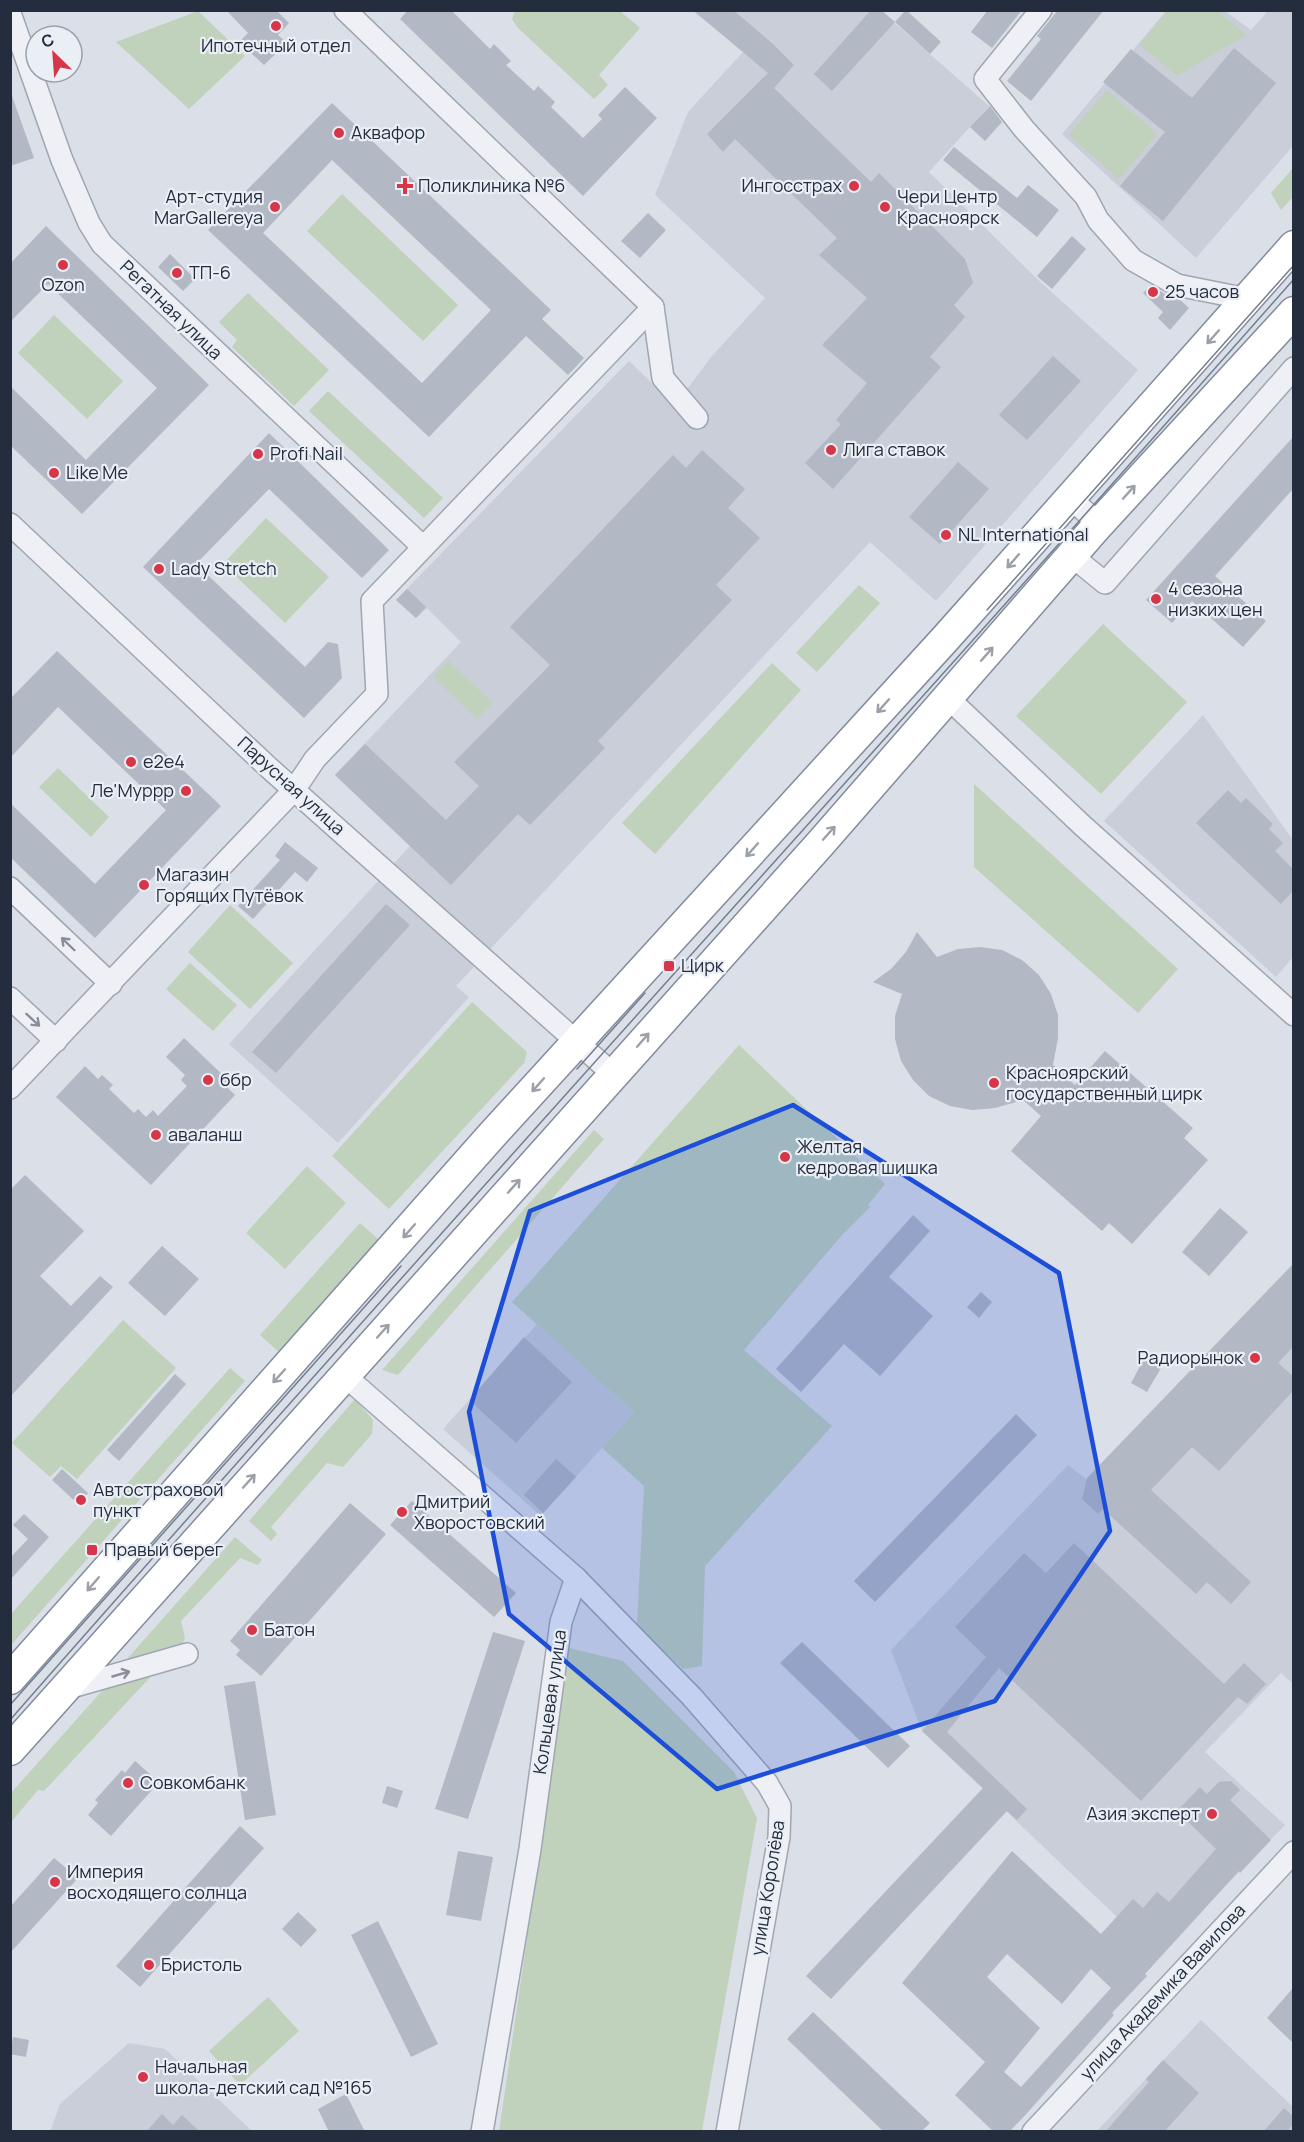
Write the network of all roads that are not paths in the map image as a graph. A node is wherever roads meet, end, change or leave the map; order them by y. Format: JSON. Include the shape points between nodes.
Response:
{"nodes":[{"id":1,"x":1041,"y":10,"type":"edge"},
{"id":2,"x":10,"y":13,"type":"edge"},
{"id":3,"x":357,"y":15,"type":"edge"},
{"id":4,"x":1293,"y":246,"type":"edge"},
{"id":5,"x":1247,"y":299,"type":"junction"},
{"id":6,"x":653,"y":307,"type":"junction"},
{"id":7,"x":1293,"y":312,"type":"edge"},
{"id":8,"x":1293,"y":368,"type":"edge"},
{"id":9,"x":697,"y":418,"type":"dead end"},
{"id":10,"x":1069,"y":497,"type":"junction"},
{"id":11,"x":1099,"y":524,"type":"junction"},
{"id":12,"x":10,"y":525,"type":"edge"},
{"id":13,"x":423,"y":547,"type":"junction"},
{"id":14,"x":1072,"y":556,"type":"junction"},
{"id":15,"x":948,"y":698,"type":"junction"},
{"id":16,"x":294,"y":790,"type":"junction"},
{"id":17,"x":10,"y":888,"type":"edge"},
{"id":18,"x":111,"y":984,"type":"junction"},
{"id":19,"x":10,"y":998,"type":"edge"},
{"id":20,"x":1293,"y":1015,"type":"edge"},
{"id":21,"x":56,"y":1041,"type":"junction"},
{"id":22,"x":577,"y":1041,"type":"junction"},
{"id":23,"x":613,"y":1074,"type":"junction"},
{"id":24,"x":10,"y":1088,"type":"edge"},
{"id":25,"x":344,"y":1375,"type":"junction"},
{"id":26,"x":576,"y":1578,"type":"junction"},
{"id":27,"x":187,"y":1654,"type":"dead end"},
{"id":28,"x":10,"y":1680,"type":"edge"},
{"id":29,"x":64,"y":1689,"type":"junction"},
{"id":30,"x":10,"y":1750,"type":"edge"},
{"id":31,"x":1293,"y":1852,"type":"edge"},
{"id":32,"x":482,"y":2132,"type":"edge"},
{"id":33,"x":727,"y":2132,"type":"edge"},
{"id":34,"x":1034,"y":2132,"type":"edge"}],
"edges":[{"from":1,"to":5,"type":"street","via":[[985,79],[1086,197],[1098,220],[1133,260],[1177,285]]},
{"from":2,"to":13,"type":"street","name":"Регатная улица","via":[[62,160],[102,244]]},
{"from":3,"to":6,"type":"street"},
{"from":4,"to":5,"type":"highway"},
{"from":5,"to":10,"type":"highway","one_way":true},
{"from":6,"to":9,"type":"street","via":[[663,378]]},
{"from":6,"to":13,"type":"street"},
{"from":11,"to":7,"type":"highway","one_way":true},
{"from":8,"to":14,"type":"street","via":[[1105,583]]},
{"from":10,"to":11,"type":"street"},
{"from":10,"to":22,"type":"highway","one_way":true,"via":[[945,639]]},
{"from":11,"to":14,"type":"highway"},
{"from":12,"to":16,"type":"street","name":"Парусная улица"},
{"from":13,"to":16,"type":"street","via":[[372,601],[377,694],[315,759]]},
{"from":15,"to":14,"type":"highway","one_way":true},
{"from":15,"to":20,"type":"street","via":[[1075,819]]},
{"from":23,"to":15,"type":"highway","one_way":true},
{"from":16,"to":18,"type":"street"},
{"from":16,"to":22,"type":"street","name":"Парусная улица"},
{"from":18,"to":17,"type":"street","one_way":true},
{"from":18,"to":21,"type":"street"},
{"from":19,"to":21,"type":"street","one_way":true},
{"from":21,"to":24,"type":"street"},
{"from":22,"to":23,"type":"street","name":"Парусная улица"},
{"from":22,"to":28,"type":"highway","one_way":true},
{"from":25,"to":23,"type":"highway","one_way":true},
{"from":25,"to":26,"type":"street"},
{"from":29,"to":25,"type":"highway","one_way":true},
{"from":26,"to":32,"type":"street","name":"Кольцевая улица","via":[[561,1622],[530,1849]]},
{"from":26,"to":33,"type":"street","name":"улица Королёва","via":[[692,1697],[767,1783],[780,1806],[779,1837]]},
{"from":29,"to":27,"type":"street","one_way":true},
{"from":29,"to":30,"type":"highway"},
{"from":31,"to":34,"type":"street","name":"улица Академика Вавилова"}]}
